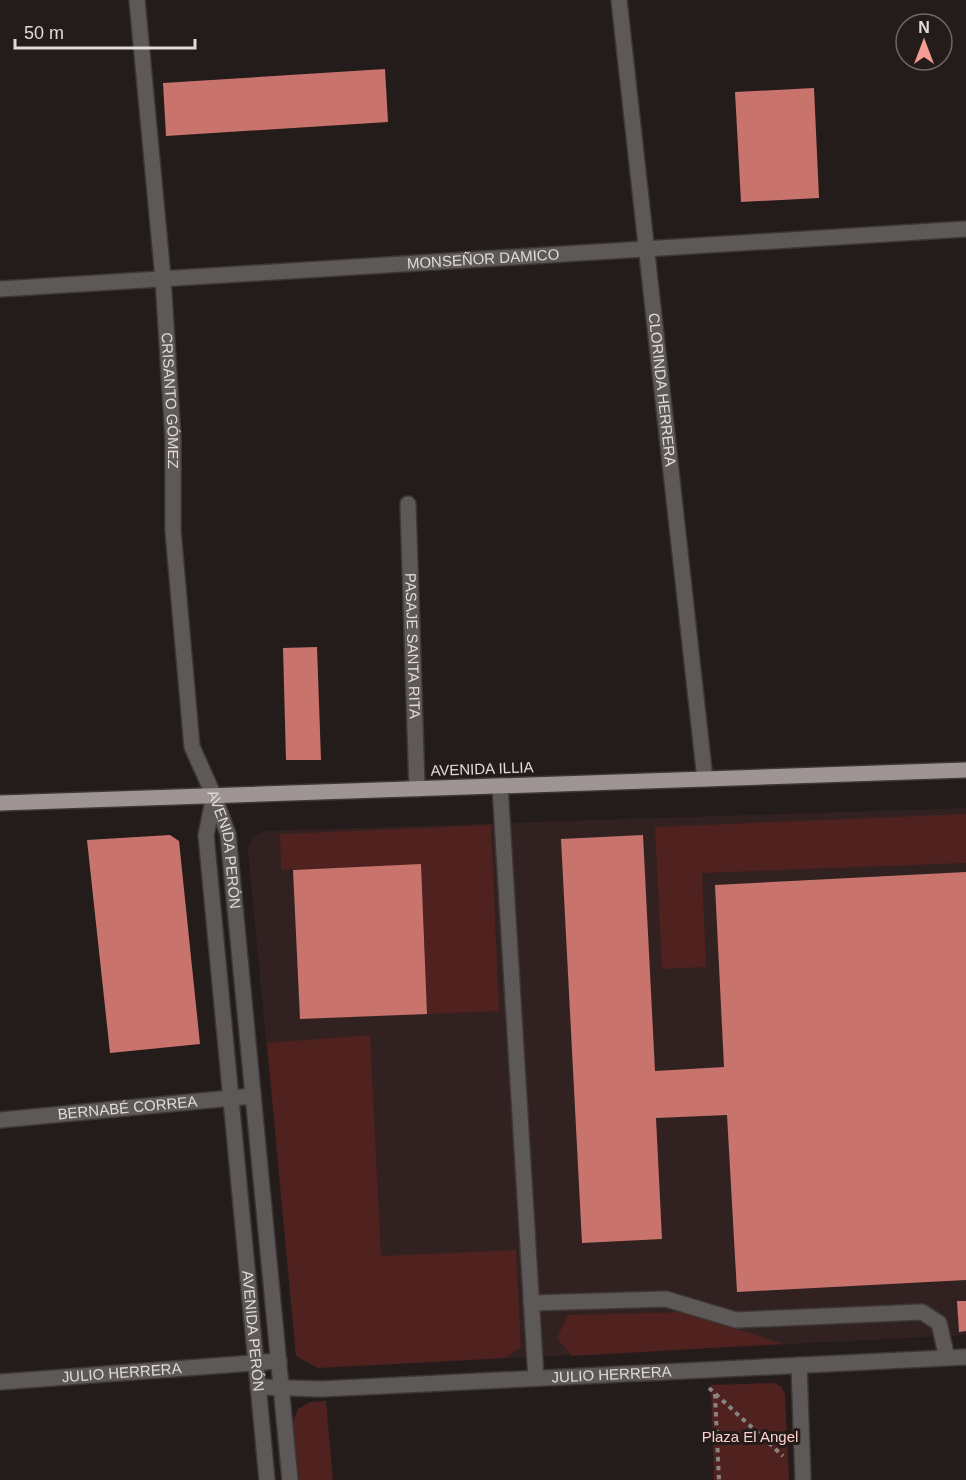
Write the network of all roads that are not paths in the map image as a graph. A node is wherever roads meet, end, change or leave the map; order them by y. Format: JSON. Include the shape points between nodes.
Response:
{"nodes":[{"id":1,"x":136,"y":0,"type":"edge"},
{"id":2,"x":619,"y":0,"type":"edge"},
{"id":3,"x":966,"y":229,"type":"edge"},
{"id":4,"x":646,"y":248,"type":"junction"},
{"id":5,"x":163,"y":278,"type":"junction"},
{"id":6,"x":0,"y":289,"type":"edge"},
{"id":7,"x":408,"y":504,"type":"dead end"},
{"id":8,"x":966,"y":770,"type":"edge"},
{"id":9,"x":705,"y":779,"type":"junction"},
{"id":10,"x":500,"y":786,"type":"junction"},
{"id":11,"x":417,"y":789,"type":"junction"},
{"id":12,"x":214,"y":796,"type":"junction"},
{"id":13,"x":0,"y":803,"type":"edge"},
{"id":14,"x":253,"y":1096,"type":"junction"},
{"id":15,"x":231,"y":1098,"type":"junction"},
{"id":16,"x":0,"y":1120,"type":"edge"},
{"id":17,"x":531,"y":1303,"type":"junction"},
{"id":18,"x":966,"y":1357,"type":"edge"},
{"id":19,"x":947,"y":1358,"type":"junction"},
{"id":20,"x":279,"y":1361,"type":"junction"},
{"id":21,"x":256,"y":1362,"type":"junction"},
{"id":22,"x":799,"y":1365,"type":"junction"},
{"id":23,"x":536,"y":1378,"type":"junction"},
{"id":24,"x":0,"y":1382,"type":"edge"},
{"id":25,"x":258,"y":1387,"type":"junction"},
{"id":26,"x":281,"y":1387,"type":"junction"},
{"id":27,"x":802,"y":1477,"type":"edge"},
{"id":28,"x":267,"y":1480,"type":"edge"},
{"id":29,"x":290,"y":1480,"type":"edge"}],
"edges":[{"from":1,"to":5,"type":"street","name":"CRISANTO GÓMEZ"},
{"from":2,"to":4,"type":"street","name":"CLORINDA HERRERA"},
{"from":3,"to":4,"type":"street","name":"MONSEÑOR DAMICO"},
{"from":4,"to":5,"type":"street","name":"MONSEÑOR DAMICO"},
{"from":4,"to":9,"type":"street","name":"CLORINDA HERRERA"},
{"from":5,"to":6,"type":"street","name":"MONSEÑOR DAMICO"},
{"from":5,"to":12,"type":"street","name":"CRISANTO GÓMEZ","via":[[173,531],[192,747]]},
{"from":7,"to":11,"type":"street","name":"PASAJE SANTA RITA"},
{"from":8,"to":9,"type":"main road","name":"AVENIDA ILLIA"},
{"from":9,"to":10,"type":"main road","name":"AVENIDA ILLIA"},
{"from":10,"to":11,"type":"main road","name":"AVENIDA ILLIA"},
{"from":10,"to":17,"type":"street"},
{"from":11,"to":12,"type":"main road","name":"AVENIDA ILLIA"},
{"from":12,"to":13,"type":"main road","name":"AVENIDA ILLIA"},
{"from":12,"to":14,"type":"street","name":"AVENIDA PERÓN","via":[[228,834]]},
{"from":12,"to":15,"type":"street","name":"AVENIDA PERÓN","via":[[206,835]]},
{"from":14,"to":15,"type":"street","name":"BERNABÉ CORREA"},
{"from":14,"to":20,"type":"street","name":"AVENIDA PERÓN"},
{"from":15,"to":16,"type":"street","name":"BERNABÉ CORREA"},
{"from":15,"to":21,"type":"street","name":"AVENIDA PERÓN"},
{"from":17,"to":19,"type":"street","via":[[666,1299],[736,1320],[922,1312],[939,1323]]},
{"from":17,"to":23,"type":"street"},
{"from":18,"to":19,"type":"street","name":"JULIO HERRERA"},
{"from":19,"to":22,"type":"street","name":"JULIO HERRERA"},
{"from":20,"to":21,"type":"street","name":"JULIO HERRERA"},
{"from":20,"to":26,"type":"street","name":"AVENIDA PERÓN"},
{"from":21,"to":24,"type":"street","name":"JULIO HERRERA"},
{"from":21,"to":25,"type":"street","name":"AVENIDA PERÓN"},
{"from":22,"to":23,"type":"street","name":"JULIO HERRERA"},
{"from":22,"to":27,"type":"street"},
{"from":23,"to":26,"type":"street","name":"JULIO HERRERA","via":[[321,1389]]},
{"from":25,"to":26,"type":"street","name":"JULIO HERRERA"},
{"from":25,"to":28,"type":"street","name":"AVENIDA PERÓN"},
{"from":26,"to":29,"type":"street","name":"AVENIDA PERÓN"}]}
